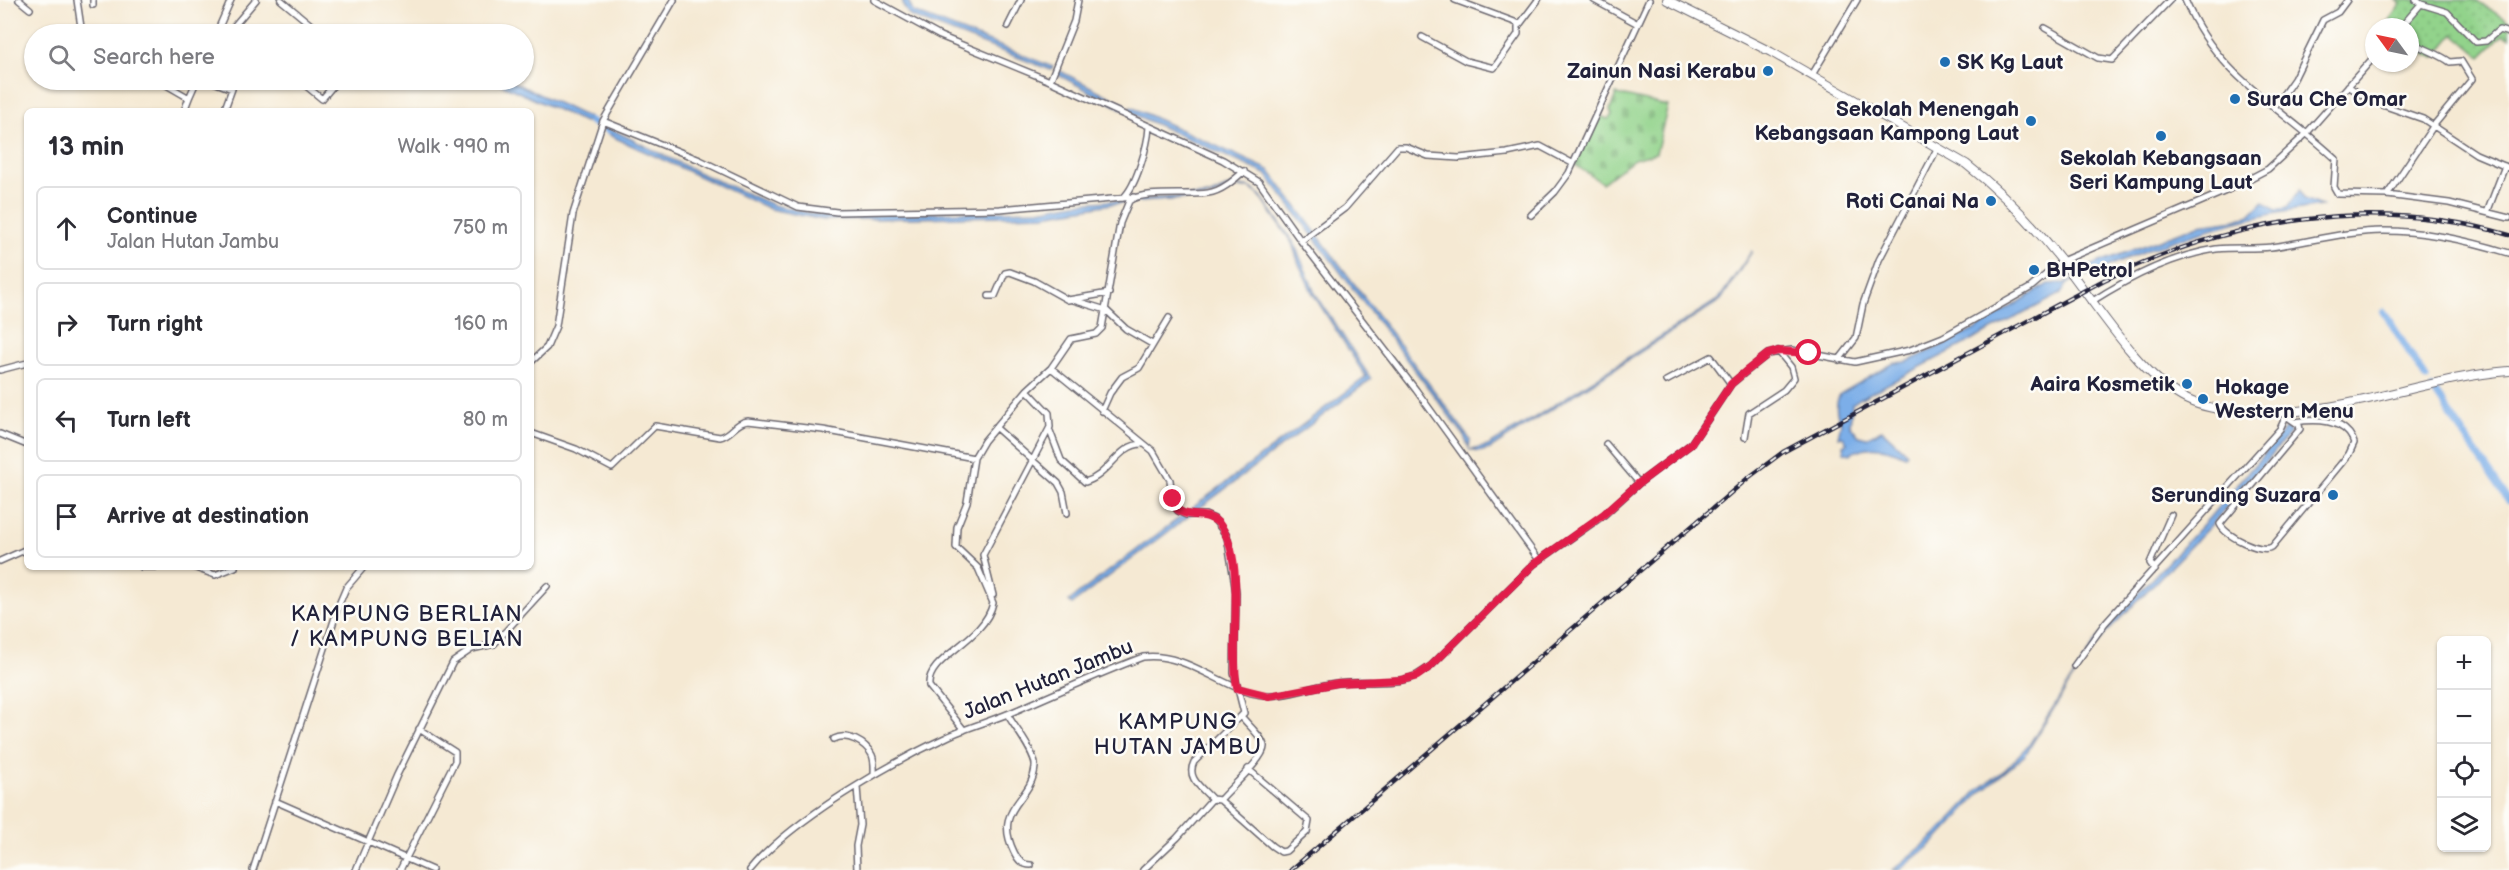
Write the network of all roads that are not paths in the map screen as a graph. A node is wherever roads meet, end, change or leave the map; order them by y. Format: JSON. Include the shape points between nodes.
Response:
{"nodes":[{"id":1,"x":18,"y":0,"type":"edge"},
{"id":2,"x":77,"y":0,"type":"edge"},
{"id":3,"x":231,"y":0,"type":"edge"},
{"id":4,"x":256,"y":0,"type":"edge"},
{"id":5,"x":281,"y":0,"type":"edge"},
{"id":6,"x":674,"y":0,"type":"edge"},
{"id":7,"x":874,"y":0,"type":"edge"},
{"id":8,"x":1021,"y":0,"type":"edge"},
{"id":9,"x":1078,"y":0,"type":"edge"},
{"id":10,"x":1455,"y":0,"type":"edge"},
{"id":11,"x":1538,"y":0,"type":"edge"},
{"id":12,"x":1594,"y":0,"type":"edge"},
{"id":13,"x":1648,"y":0,"type":"edge"},
{"id":14,"x":1667,"y":0,"type":"edge"},
{"id":15,"x":1857,"y":0,"type":"edge"},
{"id":16,"x":2170,"y":0,"type":"edge"},
{"id":17,"x":2347,"y":0,"type":"edge"},
{"id":18,"x":2188,"y":1,"type":"edge"},
{"id":19,"x":286,"y":2,"type":"edge"},
{"id":20,"x":2419,"y":2,"type":"edge"},
{"id":21,"x":30,"y":9,"type":"dead end"},
{"id":22,"x":2407,"y":18,"type":"edge"},
{"id":23,"x":81,"y":24,"type":"edge"},
{"id":24,"x":220,"y":24,"type":"edge"},
{"id":25,"x":236,"y":24,"type":"edge"},
{"id":26,"x":311,"y":24,"type":"edge"},
{"id":27,"x":1518,"y":24,"type":"junction"},
{"id":28,"x":1638,"y":24,"type":"junction"},
{"id":29,"x":1008,"y":26,"type":"dead end"},
{"id":30,"x":2045,"y":28,"type":"dead end"},
{"id":31,"x":2509,"y":33,"type":"edge"},
{"id":32,"x":1422,"y":37,"type":"dead end"},
{"id":33,"x":2419,"y":46,"type":"edge"},
{"id":34,"x":2365,"y":67,"type":"edge"},
{"id":35,"x":1812,"y":75,"type":"junction"},
{"id":36,"x":1050,"y":81,"type":"junction"},
{"id":37,"x":2348,"y":86,"type":"junction"},
{"id":38,"x":175,"y":90,"type":"edge"},
{"id":39,"x":193,"y":90,"type":"edge"},
{"id":40,"x":232,"y":90,"type":"edge"},
{"id":41,"x":311,"y":90,"type":"edge"},
{"id":42,"x":330,"y":90,"type":"edge"},
{"id":43,"x":189,"y":98,"type":"junction"},
{"id":44,"x":2275,"y":106,"type":"junction"},
{"id":45,"x":185,"y":108,"type":"edge"},
{"id":46,"x":225,"y":108,"type":"edge"},
{"id":47,"x":603,"y":121,"type":"junction"},
{"id":48,"x":2434,"y":125,"type":"junction"},
{"id":49,"x":1149,"y":128,"type":"junction"},
{"id":50,"x":2305,"y":135,"type":"junction"},
{"id":51,"x":1938,"y":147,"type":"junction"},
{"id":52,"x":1572,"y":163,"type":"junction"},
{"id":53,"x":2507,"y":167,"type":"edge"},
{"id":54,"x":1244,"y":171,"type":"junction"},
{"id":55,"x":2387,"y":195,"type":"junction"},
{"id":56,"x":1121,"y":198,"type":"junction"},
{"id":57,"x":1134,"y":198,"type":"junction"},
{"id":58,"x":2488,"y":210,"type":"junction"},
{"id":59,"x":1531,"y":215,"type":"dead end"},
{"id":60,"x":2509,"y":218,"type":"edge"},
{"id":61,"x":1301,"y":241,"type":"junction"},
{"id":62,"x":2509,"y":253,"type":"edge"},
{"id":63,"x":2061,"y":261,"type":"junction"},
{"id":64,"x":1109,"y":293,"type":"junction"},
{"id":65,"x":989,"y":297,"type":"dead end"},
{"id":66,"x":2089,"y":298,"type":"junction"},
{"id":67,"x":1073,"y":300,"type":"junction"},
{"id":68,"x":1106,"y":310,"type":"junction"},
{"id":69,"x":1169,"y":318,"type":"dead end"},
{"id":70,"x":1152,"y":344,"type":"junction"},
{"id":71,"x":1778,"y":351,"type":"junction"},
{"id":72,"x":534,"y":359,"type":"edge"},
{"id":73,"x":1839,"y":360,"type":"junction"},
{"id":74,"x":24,"y":364,"type":"edge"},
{"id":75,"x":1051,"y":368,"type":"junction"},
{"id":76,"x":0,"y":370,"type":"edge"},
{"id":77,"x":2509,"y":372,"type":"edge"},
{"id":78,"x":1666,"y":381,"type":"dead end"},
{"id":79,"x":1731,"y":384,"type":"junction"},
{"id":80,"x":1027,"y":390,"type":"junction"},
{"id":81,"x":2339,"y":403,"type":"junction"},
{"id":82,"x":1102,"y":411,"type":"junction"},
{"id":83,"x":2286,"y":414,"type":"junction"},
{"id":84,"x":2295,"y":422,"type":"junction"},
{"id":85,"x":2337,"y":424,"type":"junction"},
{"id":86,"x":996,"y":427,"type":"junction"},
{"id":87,"x":1049,"y":431,"type":"junction"},
{"id":88,"x":534,"y":434,"type":"edge"},
{"id":89,"x":0,"y":435,"type":"edge"},
{"id":90,"x":1745,"y":437,"type":"dead end"},
{"id":91,"x":24,"y":444,"type":"edge"},
{"id":92,"x":1143,"y":444,"type":"junction"},
{"id":93,"x":1606,"y":444,"type":"dead end"},
{"id":94,"x":974,"y":458,"type":"junction"},
{"id":95,"x":1034,"y":459,"type":"junction"},
{"id":96,"x":1639,"y":483,"type":"junction"},
{"id":97,"x":1066,"y":513,"type":"dead end"},
{"id":98,"x":2171,"y":515,"type":"dead end"},
{"id":99,"x":24,"y":550,"type":"edge"},
{"id":100,"x":1539,"y":560,"type":"junction"},
{"id":101,"x":0,"y":561,"type":"edge"},
{"id":102,"x":202,"y":570,"type":"edge"},
{"id":103,"x":226,"y":570,"type":"edge"},
{"id":104,"x":361,"y":570,"type":"edge"},
{"id":105,"x":2155,"y":570,"type":"junction"},
{"id":106,"x":547,"y":586,"type":"dead end"},
{"id":107,"x":993,"y":603,"type":"junction"},
{"id":108,"x":2074,"y":666,"type":"dead end"},
{"id":109,"x":1237,"y":688,"type":"junction"},
{"id":110,"x":1007,"y":714,"type":"junction"},
{"id":111,"x":1241,"y":716,"type":"junction"},
{"id":112,"x":419,"y":729,"type":"junction"},
{"id":113,"x":964,"y":730,"type":"junction"},
{"id":114,"x":834,"y":739,"type":"dead end"},
{"id":115,"x":1248,"y":769,"type":"junction"},
{"id":116,"x":874,"y":776,"type":"junction"},
{"id":117,"x":857,"y":787,"type":"junction"},
{"id":118,"x":1212,"y":799,"type":"junction"},
{"id":119,"x":1220,"y":800,"type":"junction"},
{"id":120,"x":275,"y":801,"type":"junction"},
{"id":121,"x":367,"y":842,"type":"junction"},
{"id":122,"x":406,"y":858,"type":"junction"},
{"id":123,"x":1031,"y":865,"type":"dead end"},
{"id":124,"x":253,"y":870,"type":"edge"},
{"id":125,"x":356,"y":870,"type":"edge"},
{"id":126,"x":400,"y":870,"type":"edge"},
{"id":127,"x":432,"y":870,"type":"edge"},
{"id":128,"x":750,"y":870,"type":"edge"},
{"id":129,"x":856,"y":870,"type":"edge"},
{"id":130,"x":1143,"y":870,"type":"edge"}],
"edges":[{"from":1,"to":21,"type":"street"},
{"from":2,"to":23,"type":"street"},
{"from":3,"to":24,"type":"street"},
{"from":4,"to":25,"type":"street"},
{"from":5,"to":19,"type":"street"},
{"from":6,"to":47,"type":"street"},
{"from":7,"to":36,"type":"street","via":[[940,36]]},
{"from":8,"to":29,"type":"street"},
{"from":9,"to":36,"type":"street","via":[[1074,21]]},
{"from":10,"to":27,"type":"street"},
{"from":11,"to":27,"type":"street","via":[[1524,23]]},
{"from":12,"to":28,"type":"street"},
{"from":13,"to":28,"type":"street"},
{"from":14,"to":35,"type":"street"},
{"from":15,"to":35,"type":"street"},
{"from":16,"to":30,"type":"street","via":[[2112,60],[2098,58]]},
{"from":17,"to":44,"type":"street","via":[[2338,12],[2323,20],[2294,79]]},
{"from":18,"to":44,"type":"street","via":[[2205,38],[2223,63]]},
{"from":19,"to":26,"type":"street"},
{"from":20,"to":22,"type":"street"},
{"from":20,"to":31,"type":"street","via":[[2447,12],[2476,42],[2486,41],[2499,30]]},
{"from":27,"to":32,"type":"street","via":[[1518,34],[1494,68],[1466,61]]},
{"from":28,"to":52,"type":"street"},
{"from":33,"to":48,"type":"street","via":[[2450,62],[2461,61],[2472,79]]},
{"from":34,"to":37,"type":"street"},
{"from":35,"to":51,"type":"street"},
{"from":36,"to":49,"type":"street"},
{"from":37,"to":48,"type":"street","via":[[2371,101]]},
{"from":37,"to":50,"type":"street"},
{"from":38,"to":43,"type":"street"},
{"from":39,"to":43,"type":"street"},
{"from":40,"to":46,"type":"street"},
{"from":41,"to":42,"type":"street","via":[[322,99]]},
{"from":43,"to":45,"type":"street"},
{"from":44,"to":50,"type":"street"},
{"from":47,"to":56,"type":"street","via":[[700,160],[798,207],[837,212],[1009,208]]},
{"from":47,"to":72,"type":"street","via":[[573,214],[553,337]]},
{"from":48,"to":53,"type":"street","via":[[2476,154]]},
{"from":48,"to":55,"type":"street"},
{"from":49,"to":54,"type":"street"},
{"from":49,"to":56,"type":"street","via":[[1134,179]]},
{"from":50,"to":55,"type":"street","via":[[2336,159],[2334,187],[2338,194]]},
{"from":50,"to":63,"type":"street","via":[[2268,169],[2244,183]]},
{"from":51,"to":63,"type":"street","via":[[1985,179]]},
{"from":51,"to":73,"type":"street","via":[[1874,272],[1856,338]]},
{"from":52,"to":59,"type":"street","via":[[1555,192]]},
{"from":52,"to":61,"type":"street","via":[[1540,146],[1459,158],[1428,156],[1398,147],[1345,208]]},
{"from":53,"to":58,"type":"street"},
{"from":54,"to":57,"type":"street","via":[[1208,193]]},
{"from":54,"to":61,"type":"street","via":[[1264,188]]},
{"from":55,"to":58,"type":"street"},
{"from":56,"to":57,"type":"street"},
{"from":57,"to":64,"type":"street","via":[[1126,204]]},
{"from":58,"to":60,"type":"street"},
{"from":61,"to":100,"type":"street","via":[[1416,390]]},
{"from":62,"to":66,"type":"street","via":[[2433,236],[2385,231],[2353,233],[2268,247],[2194,253]]},
{"from":63,"to":66,"type":"street"},
{"from":63,"to":73,"type":"street","via":[[2030,288],[1943,337],[1910,350],[1866,360]]},
{"from":64,"to":67,"type":"street"},
{"from":64,"to":68,"type":"street"},
{"from":65,"to":67,"type":"street","via":[[994,297],[1005,273],[1010,272]]},
{"from":66,"to":83,"type":"street","via":[[2151,371],[2181,397],[2219,408]]},
{"from":67,"to":68,"type":"street"},
{"from":68,"to":70,"type":"street","via":[[1126,329]]},
{"from":68,"to":75,"type":"street","via":[[1099,332],[1071,339]]},
{"from":69,"to":70,"type":"street"},
{"from":70,"to":82,"type":"street","via":[[1138,371],[1122,377],[1114,386]]},
{"from":71,"to":73,"type":"street","via":[[1792,350]]},
{"from":71,"to":79,"type":"street","name":"Jalan Hutan Jambu","via":[[1768,354]]},
{"from":71,"to":90,"type":"street","via":[[1791,367],[1794,378],[1784,390],[1749,412]]},
{"from":74,"to":76,"type":"street"},
{"from":75,"to":80,"type":"street"},
{"from":75,"to":82,"type":"street"},
{"from":77,"to":81,"type":"street"},
{"from":78,"to":79,"type":"street","via":[[1710,357]]},
{"from":79,"to":96,"type":"street","name":"Jalan Hutan Jambu","via":[[1691,444]]},
{"from":80,"to":86,"type":"street"},
{"from":80,"to":87,"type":"street","via":[[1049,412]]},
{"from":81,"to":83,"type":"street"},
{"from":81,"to":85,"type":"street"},
{"from":82,"to":92,"type":"street"},
{"from":83,"to":84,"type":"street"},
{"from":83,"to":105,"type":"street","via":[[2280,429]]},
{"from":84,"to":85,"type":"street"},
{"from":84,"to":85,"type":"street","via":[[2300,427],[2297,432],[2220,524],[2229,534],[2264,549],[2272,547],[2353,447],[2354,440]]},
{"from":86,"to":94,"type":"street"},
{"from":86,"to":95,"type":"street"},
{"from":87,"to":92,"type":"street","via":[[1061,460],[1085,482],[1099,476],[1127,449]]},
{"from":87,"to":95,"type":"street"},
{"from":88,"to":94,"type":"street","via":[[576,449],[612,468],[655,426],[720,437],[748,421],[824,430]]},
{"from":89,"to":91,"type":"street"},
{"from":92,"to":109,"type":"street","via":[[1164,466],[1173,487],[1173,504],[1182,513],[1214,519],[1227,536],[1236,592],[1233,650]]},
{"from":93,"to":96,"type":"street"},
{"from":94,"to":107,"type":"street","via":[[956,547],[978,568]]},
{"from":95,"to":97,"type":"street","via":[[1063,492]]},
{"from":95,"to":107,"type":"street","via":[[983,555]]},
{"from":96,"to":100,"type":"street","name":"Jalan Hutan Jambu","via":[[1604,514]]},
{"from":98,"to":105,"type":"street","via":[[2150,563]]},
{"from":99,"to":101,"type":"street"},
{"from":100,"to":109,"type":"street","name":"Jalan Hutan Jambu","via":[[1417,676],[1338,683],[1269,696]]},
{"from":102,"to":103,"type":"street","via":[[215,574]]},
{"from":104,"to":120,"type":"street","via":[[340,602]]},
{"from":105,"to":108,"type":"street","via":[[2105,623]]},
{"from":106,"to":112,"type":"street","via":[[494,644],[472,649],[453,662]]},
{"from":107,"to":113,"type":"street","via":[[986,622],[938,663],[928,680]]},
{"from":109,"to":110,"type":"street","name":"Jalan Hutan Jambu","via":[[1177,660],[1155,656],[1119,666]]},
{"from":109,"to":111,"type":"street","via":[[1244,713]]},
{"from":110,"to":113,"type":"street","name":"Jalan Hutan Jambu"},
{"from":110,"to":123,"type":"street","via":[[1035,762],[1034,773],[1007,823],[1016,855],[1023,864]]},
{"from":111,"to":115,"type":"street","via":[[1263,743],[1264,750]]},
{"from":111,"to":118,"type":"street","via":[[1190,770]]},
{"from":112,"to":121,"type":"street"},
{"from":112,"to":122,"type":"street","via":[[447,745],[454,752],[455,761]]},
{"from":113,"to":116,"type":"street","name":"Jalan Hutan Jambu"},
{"from":114,"to":116,"type":"street","via":[[846,736],[863,745],[874,758]]},
{"from":115,"to":119,"type":"street"},
{"from":115,"to":119,"type":"street","via":[[1309,821],[1307,832],[1281,852]]},
{"from":116,"to":117,"type":"street","name":"Jalan Hutan Jambu"},
{"from":117,"to":128,"type":"street","name":"Jalan Hutan Jambu","via":[[775,844]]},
{"from":117,"to":129,"type":"street","via":[[860,832],[855,846]]},
{"from":118,"to":119,"type":"street"},
{"from":118,"to":130,"type":"street"},
{"from":120,"to":121,"type":"street"},
{"from":120,"to":124,"type":"street"},
{"from":121,"to":122,"type":"street"},
{"from":121,"to":125,"type":"street"},
{"from":122,"to":126,"type":"street"},
{"from":122,"to":127,"type":"street"}]}
